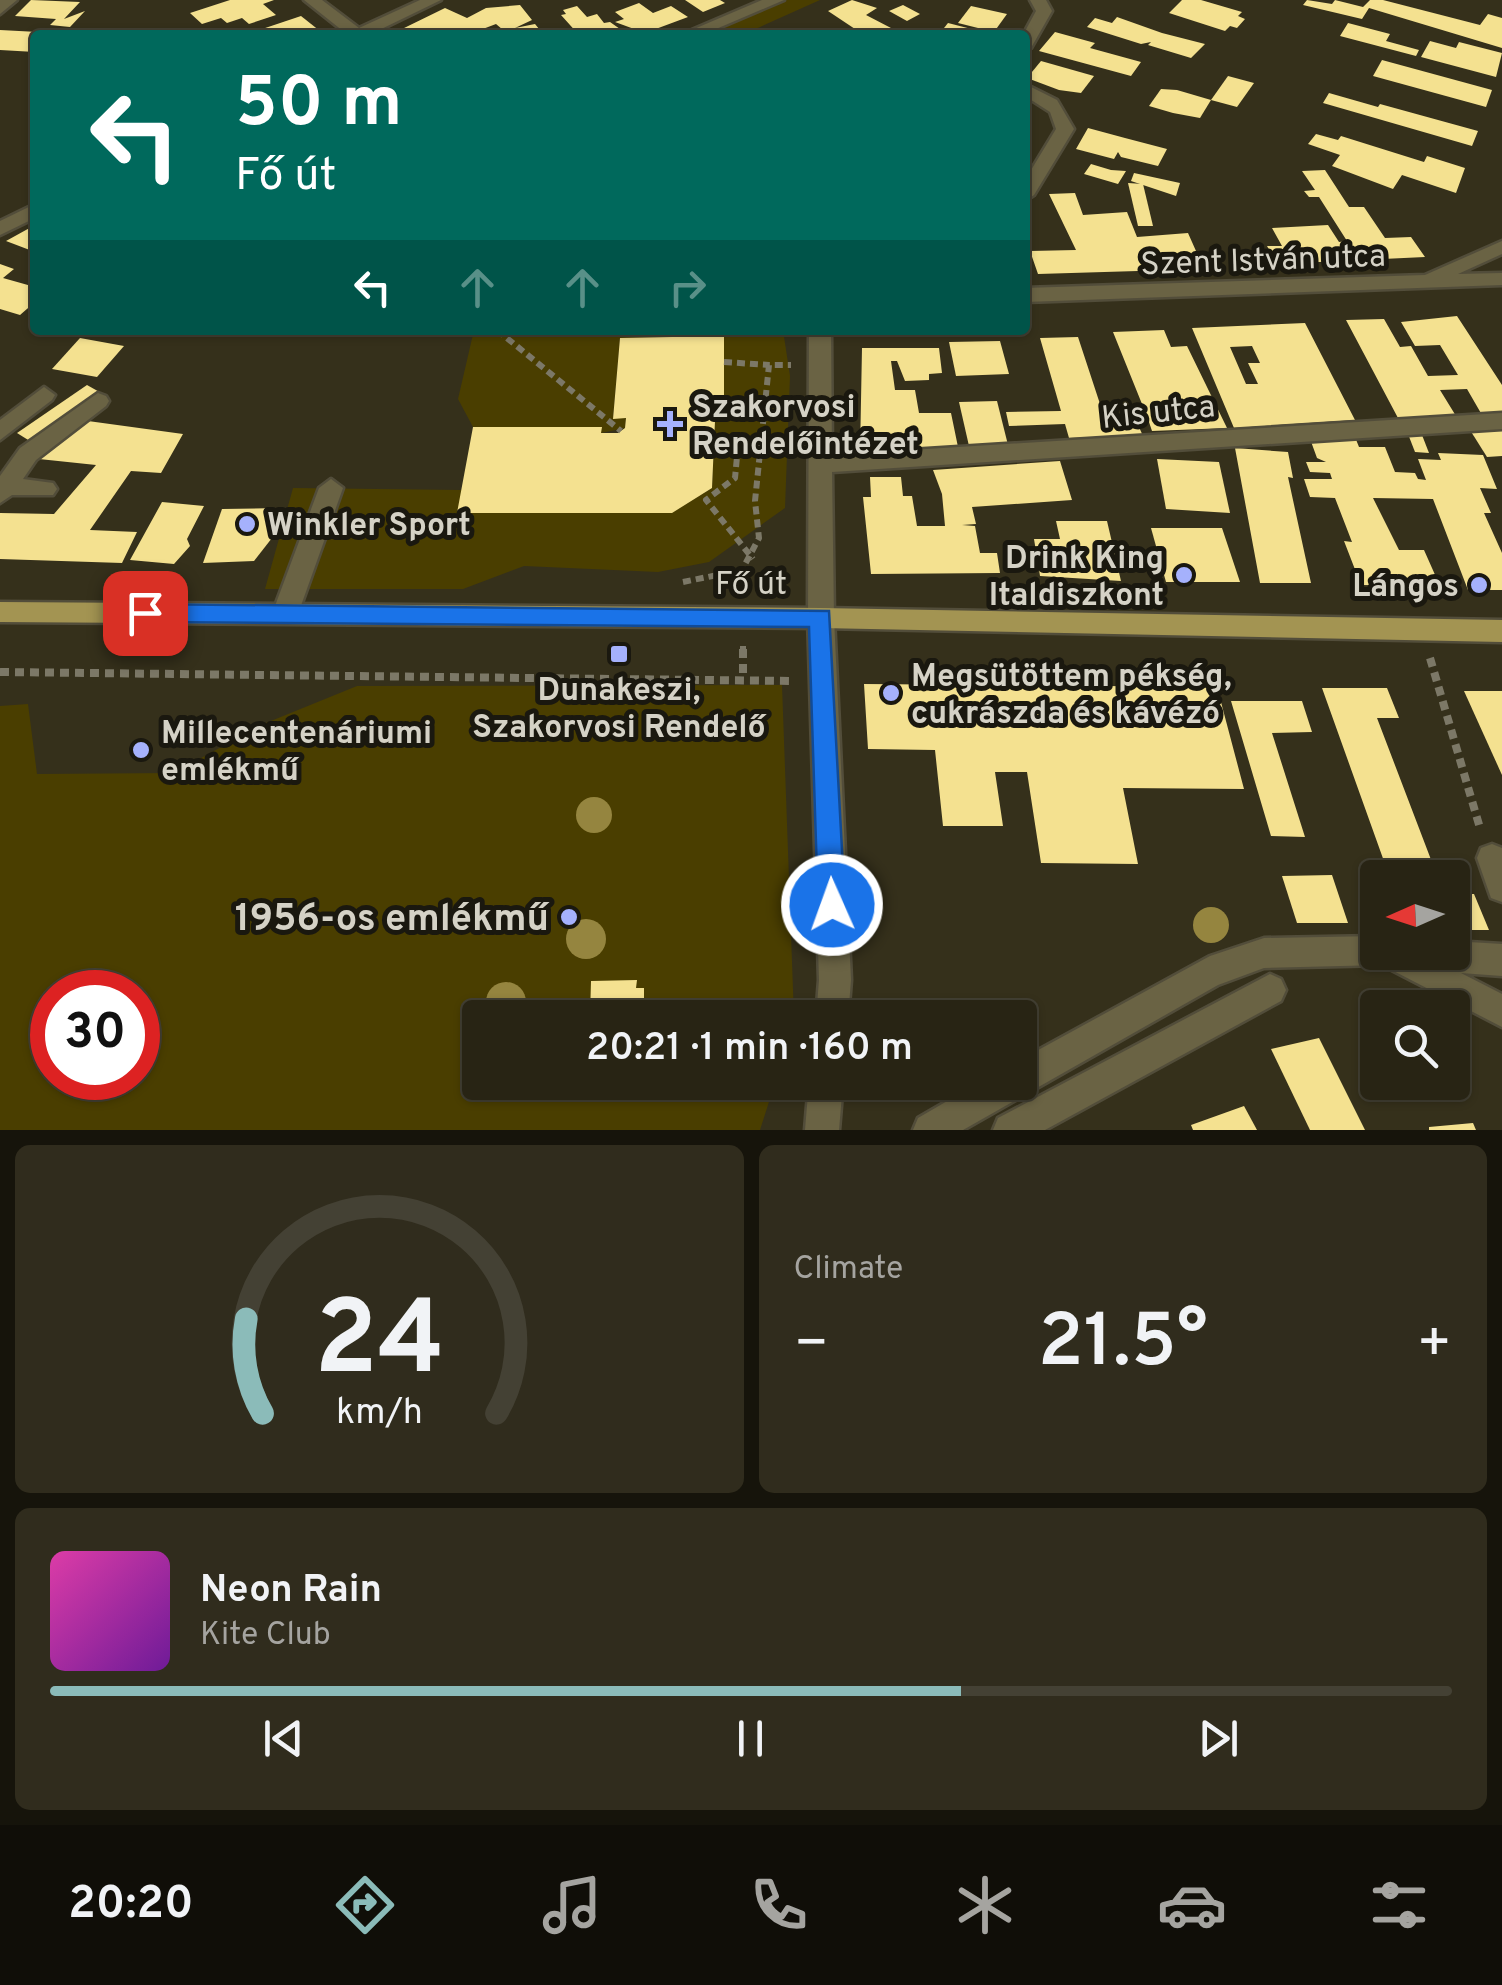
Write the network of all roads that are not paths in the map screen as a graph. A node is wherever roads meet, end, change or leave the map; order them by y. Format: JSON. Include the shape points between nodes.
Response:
{"nodes":[{"id":1,"x":10,"y":0,"type":"edge"},
{"id":2,"x":312,"y":0,"type":"edge"},
{"id":3,"x":433,"y":0,"type":"edge"},
{"id":4,"x":776,"y":0,"type":"edge"},
{"id":5,"x":1038,"y":0,"type":"edge"},
{"id":6,"x":0,"y":9,"type":"edge"},
{"id":7,"x":351,"y":30,"type":"edge"},
{"id":8,"x":368,"y":30,"type":"edge"},
{"id":9,"x":701,"y":30,"type":"edge"},
{"id":10,"x":1030,"y":36,"type":"edge"},
{"id":11,"x":1030,"y":92,"type":"edge"},
{"id":12,"x":1030,"y":187,"type":"edge"},
{"id":13,"x":30,"y":213,"type":"edge"},
{"id":14,"x":0,"y":229,"type":"edge"},
{"id":15,"x":1502,"y":246,"type":"edge"},
{"id":16,"x":1502,"y":280,"type":"edge"},
{"id":17,"x":1416,"y":285,"type":"junction"},
{"id":18,"x":1030,"y":295,"type":"edge"},
{"id":19,"x":820,"y":335,"type":"edge"},
{"id":20,"x":44,"y":395,"type":"dead end"},
{"id":21,"x":98,"y":401,"type":"dead end"},
{"id":22,"x":1502,"y":421,"type":"edge"},
{"id":23,"x":0,"y":432,"type":"edge"},
{"id":24,"x":820,"y":464,"type":"junction"},
{"id":25,"x":331,"y":488,"type":"dead end"},
{"id":26,"x":45,"y":489,"type":"dead end"},
{"id":27,"x":3,"y":490,"type":"edge"},
{"id":28,"x":0,"y":612,"type":"edge"},
{"id":29,"x":284,"y":614,"type":"junction"},
{"id":30,"x":821,"y":618,"type":"junction"},
{"id":31,"x":1502,"y":631,"type":"edge"},
{"id":32,"x":1492,"y":858,"type":"road end"},
{"id":33,"x":1502,"y":888,"type":"edge"},
{"id":34,"x":1360,"y":952,"type":"edge"},
{"id":35,"x":1470,"y":958,"type":"edge"},
{"id":36,"x":1502,"y":960,"type":"edge"},
{"id":37,"x":1426,"y":970,"type":"edge"},
{"id":38,"x":1270,"y":990,"type":"dead end"},
{"id":39,"x":833,"y":1000,"type":"edge"},
{"id":40,"x":1502,"y":1011,"type":"edge"},
{"id":41,"x":1037,"y":1070,"type":"edge"},
{"id":42,"x":824,"y":1100,"type":"edge"},
{"id":43,"x":983,"y":1100,"type":"edge"},
{"id":44,"x":822,"y":1130,"type":"edge"},
{"id":45,"x":930,"y":1130,"type":"edge"},
{"id":46,"x":1010,"y":1130,"type":"edge"}],
"edges":[{"from":1,"to":6,"type":"street"},
{"from":2,"to":7,"type":"street"},
{"from":3,"to":8,"type":"street"},
{"from":4,"to":9,"type":"street"},
{"from":5,"to":10,"type":"street","via":[[1044,11]]},
{"from":11,"to":12,"type":"street","via":[[1053,103],[1065,130]]},
{"from":13,"to":14,"type":"street"},
{"from":15,"to":17,"type":"street"},
{"from":16,"to":17,"type":"street","name":"Szent István utca"},
{"from":17,"to":18,"type":"street","name":"Szent István utca"},
{"from":19,"to":24,"type":"street"},
{"from":20,"to":23,"type":"street"},
{"from":21,"to":27,"type":"street","via":[[28,454]]},
{"from":22,"to":24,"type":"street","name":"Kis utca"},
{"from":24,"to":30,"type":"street"},
{"from":25,"to":29,"type":"street"},
{"from":26,"to":27,"type":"street"},
{"from":28,"to":29,"type":"main road","name":"Fő út"},
{"from":29,"to":30,"type":"main road","name":"Fő út"},
{"from":30,"to":31,"type":"main road","name":"Fő út"},
{"from":30,"to":39,"type":"street"},
{"from":32,"to":33,"type":"street"},
{"from":34,"to":41,"type":"street","via":[[1264,953],[1228,966]]},
{"from":35,"to":36,"type":"street"},
{"from":37,"to":40,"type":"street"},
{"from":38,"to":46,"type":"street"},
{"from":42,"to":44,"type":"street"},
{"from":43,"to":45,"type":"street"}]}
